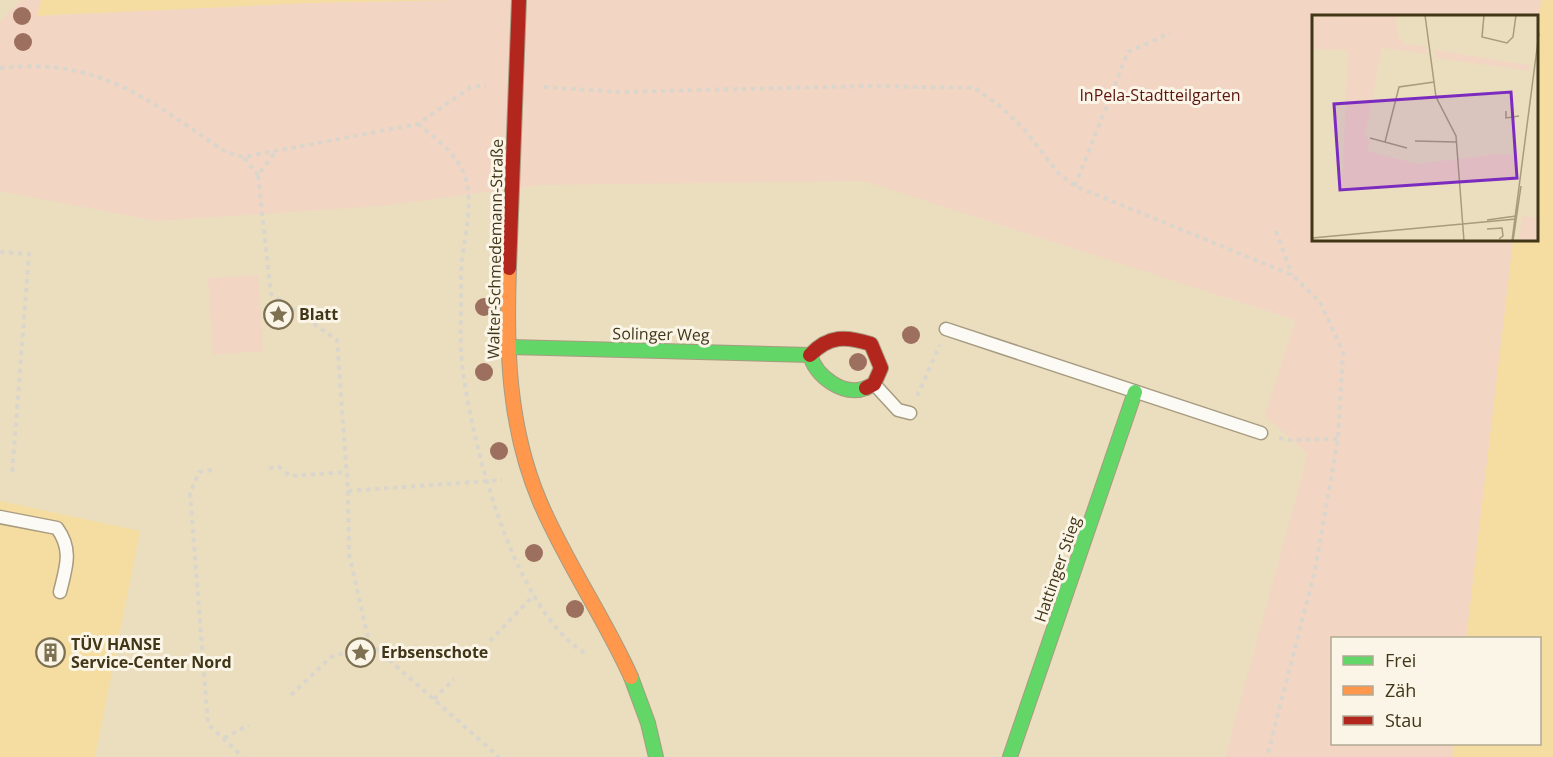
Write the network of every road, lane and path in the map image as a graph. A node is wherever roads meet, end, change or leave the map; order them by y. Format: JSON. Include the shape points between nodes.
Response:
{"nodes":[{"id":1,"x":519,"y":0,"type":"edge"},
{"id":2,"x":1170,"y":33,"type":"dead end"},
{"id":3,"x":0,"y":68,"type":"edge"},
{"id":4,"x":516,"y":86,"type":"junction"},
{"id":5,"x":274,"y":153,"type":"junction"},
{"id":6,"x":243,"y":157,"type":"junction"},
{"id":7,"x":258,"y":176,"type":"junction"},
{"id":8,"x":1075,"y":186,"type":"junction"},
{"id":9,"x":1276,"y":231,"type":"dead end"},
{"id":10,"x":0,"y":252,"type":"edge"},
{"id":11,"x":1292,"y":275,"type":"junction"},
{"id":12,"x":946,"y":329,"type":"joint"},
{"id":13,"x":510,"y":347,"type":"junction"},
{"id":14,"x":810,"y":355,"type":"junction"},
{"id":15,"x":874,"y":384,"type":"junction"},
{"id":16,"x":1135,"y":392,"type":"junction"},
{"id":17,"x":910,"y":413,"type":"joint"},
{"id":18,"x":1261,"y":433,"type":"joint"},
{"id":19,"x":1338,"y":439,"type":"junction"},
{"id":20,"x":269,"y":468,"type":"dead end"},
{"id":21,"x":212,"y":470,"type":"dead end"},
{"id":22,"x":347,"y":472,"type":"junction"},
{"id":23,"x":12,"y":475,"type":"dead end"},
{"id":24,"x":531,"y":477,"type":"junction"},
{"id":25,"x":348,"y":491,"type":"junction"},
{"id":26,"x":0,"y":517,"type":"edge"},
{"id":27,"x":60,"y":592,"type":"dead end"},
{"id":28,"x":534,"y":595,"type":"dead end"},
{"id":29,"x":490,"y":641,"type":"dead end"},
{"id":30,"x":371,"y":644,"type":"junction"},
{"id":31,"x":454,"y":679,"type":"dead end"},
{"id":32,"x":291,"y":695,"type":"dead end"},
{"id":33,"x":434,"y":699,"type":"junction"},
{"id":34,"x":249,"y":725,"type":"dead end"},
{"id":35,"x":224,"y":738,"type":"junction"},
{"id":36,"x":243,"y":757,"type":"edge"},
{"id":37,"x":499,"y":757,"type":"edge"},
{"id":38,"x":656,"y":757,"type":"edge"},
{"id":39,"x":1010,"y":757,"type":"edge"},
{"id":40,"x":1267,"y":757,"type":"edge"}],
"edges":[{"from":1,"to":4,"type":"street","name":"Walter-Schmedemann-Straße"},
{"from":2,"to":8,"type":"path","via":[[1128,52]]},
{"from":3,"to":6,"type":"path","via":[[29,65],[91,73],[137,93],[226,152]]},
{"from":4,"to":5,"type":"path","via":[[471,87],[418,124]]},
{"from":4,"to":8,"type":"path","via":[[620,92],[867,86],[975,88],[1024,129],[1059,174]]},
{"from":4,"to":13,"type":"street","name":"Walter-Schmedemann-Straße","via":[[507,315]]},
{"from":5,"to":6,"type":"path"},
{"from":5,"to":7,"type":"path"},
{"from":6,"to":7,"type":"path"},
{"from":7,"to":22,"type":"path","via":[[271,294],[337,340]]},
{"from":8,"to":11,"type":"path"},
{"from":9,"to":11,"type":"path"},
{"from":10,"to":23,"type":"path","via":[[29,254]]},
{"from":11,"to":19,"type":"path","via":[[1320,302],[1343,352]]},
{"from":12,"to":16,"type":"lane"},
{"from":12,"to":17,"type":"path"},
{"from":13,"to":14,"type":"street","name":"Solinger Weg"},
{"from":13,"to":24,"type":"street","name":"Walter-Schmedemann-Straße","via":[[514,416]]},
{"from":14,"to":15,"type":"street","via":[[811,364],[842,387],[861,390]]},
{"from":14,"to":15,"type":"street","via":[[824,340],[839,338],[871,344],[881,369]]},
{"from":15,"to":17,"type":"lane","via":[[898,410]]},
{"from":16,"to":18,"type":"lane"},
{"from":16,"to":39,"type":"street","name":"Hattinger Stieg"},
{"from":18,"to":19,"type":"path","via":[[1288,440]]},
{"from":19,"to":40,"type":"path","via":[[1315,570]]},
{"from":20,"to":22,"type":"path","via":[[279,467],[290,476]]},
{"from":21,"to":35,"type":"path","via":[[199,471],[190,493],[208,724]]},
{"from":22,"to":25,"type":"path"},
{"from":24,"to":25,"type":"path"},
{"from":24,"to":38,"type":"street","name":"Walter-Schmedemann-Straße","via":[[565,554],[634,684]]},
{"from":25,"to":30,"type":"path","via":[[349,554]]},
{"from":26,"to":27,"type":"lane","via":[[57,528],[66,541],[67,564]]},
{"from":28,"to":29,"type":"path"},
{"from":30,"to":32,"type":"path","via":[[331,657]]},
{"from":30,"to":33,"type":"path"},
{"from":31,"to":33,"type":"path"},
{"from":33,"to":37,"type":"path"},
{"from":34,"to":35,"type":"path"},
{"from":35,"to":36,"type":"path"}]}
